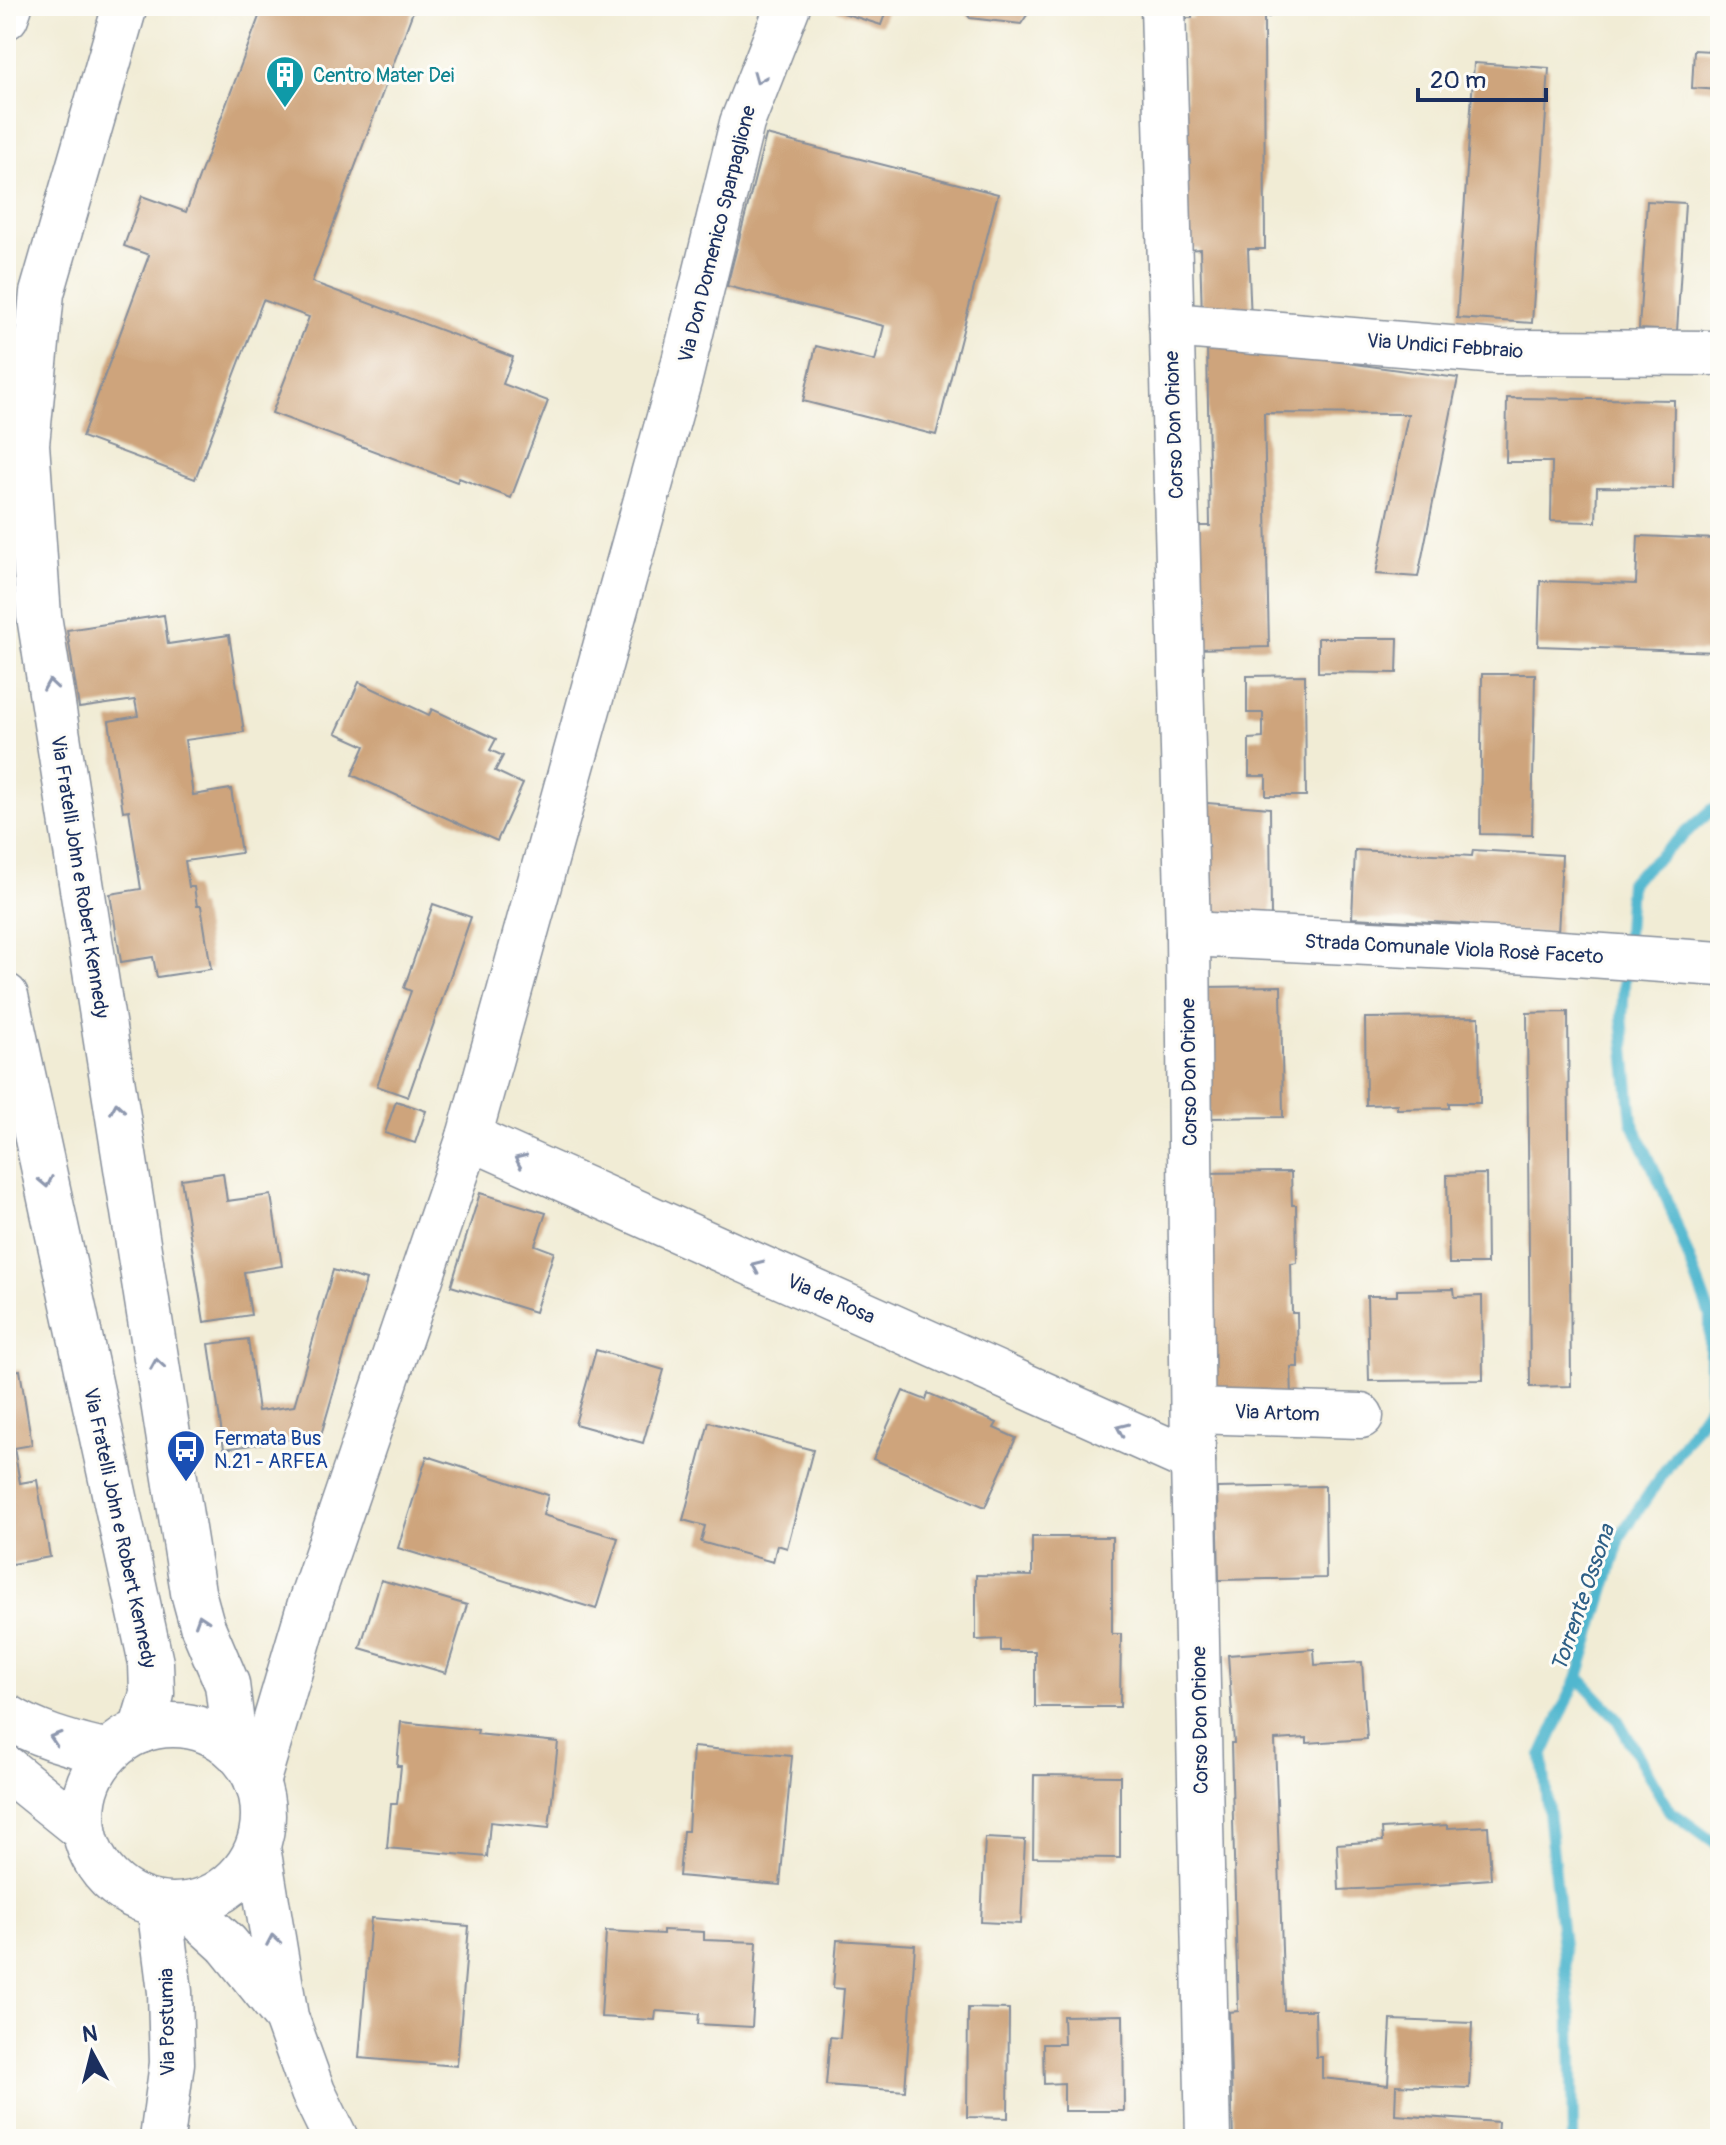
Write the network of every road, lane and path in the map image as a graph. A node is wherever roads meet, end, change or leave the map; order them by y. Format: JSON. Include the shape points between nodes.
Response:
{"nodes":[{"id":1,"x":10,"y":6,"type":"edge"},
{"id":2,"x":125,"y":6,"type":"edge"},
{"id":3,"x":788,"y":6,"type":"edge"},
{"id":4,"x":1163,"y":6,"type":"edge"},
{"id":5,"x":6,"y":17,"type":"edge"},
{"id":6,"x":1171,"y":325,"type":"junction"},
{"id":7,"x":1720,"y":353,"type":"edge"},
{"id":8,"x":1188,"y":934,"type":"junction"},
{"id":9,"x":1720,"y":964,"type":"edge"},
{"id":10,"x":6,"y":996,"type":"edge"},
{"id":11,"x":469,"y":1137,"type":"junction"},
{"id":12,"x":1193,"y":1411,"type":"junction"},
{"id":13,"x":1361,"y":1416,"type":"dead end"},
{"id":14,"x":1193,"y":1461,"type":"junction"},
{"id":15,"x":300,"y":1637,"type":"junction"},
{"id":16,"x":227,"y":1684,"type":"junction"},
{"id":17,"x":6,"y":1716,"type":"edge"},
{"id":18,"x":124,"y":1742,"type":"junction"},
{"id":19,"x":246,"y":1766,"type":"junction"},
{"id":20,"x":6,"y":1768,"type":"edge"},
{"id":21,"x":83,"y":1830,"type":"junction"},
{"id":22,"x":258,"y":1847,"type":"junction"},
{"id":23,"x":172,"y":1905,"type":"junction"},
{"id":24,"x":286,"y":2017,"type":"junction"},
{"id":25,"x":162,"y":2139,"type":"edge"},
{"id":26,"x":336,"y":2139,"type":"edge"},
{"id":27,"x":1208,"y":2139,"type":"edge"}],
"edges":[{"from":1,"to":5,"type":"street"},
{"from":16,"to":2,"type":"street","name":"Via Fratelli John e Robert Kennedy","one_way":true,"via":[[193,1592],[39,616],[27,444],[42,293]]},
{"from":3,"to":11,"type":"street","name":"Via Don Domenico Sparpaglione","one_way":true,"via":[[742,123],[681,374]]},
{"from":4,"to":6,"type":"street","name":"Corso Don Orione"},
{"from":6,"to":7,"type":"street","name":"Via Undici Febbraio","via":[[1498,352]]},
{"from":6,"to":8,"type":"street","name":"Corso Don Orione"},
{"from":8,"to":9,"type":"street","name":"Strada Comunale Viola Rosè Faceto"},
{"from":8,"to":12,"type":"street","name":"Corso Don Orione"},
{"from":10,"to":18,"type":"street","name":"Via Fratelli John e Robert Kennedy","one_way":true,"via":[[151,1663],[152,1694]]},
{"from":14,"to":11,"type":"street","name":"Via de Rosa","one_way":true},
{"from":11,"to":15,"type":"street","name":"Via Don Domenico Sparpaglione"},
{"from":12,"to":13,"type":"street","name":"Via Artom"},
{"from":12,"to":14,"type":"street","name":"Corso Don Orione"},
{"from":14,"to":27,"type":"street","name":"Corso Don Orione"},
{"from":15,"to":16,"type":"street","via":[[262,1685]]},
{"from":15,"to":19,"type":"street","name":"Via Don Domenico Sparpaglione"},
{"from":16,"to":19,"type":"street","name":"Via Fratelli John e Robert Kennedy"},
{"from":18,"to":17,"type":"street","one_way":true,"via":[[54,1739]]},
{"from":18,"to":19,"type":"street","via":[[166,1725],[190,1727],[214,1734]]},
{"from":18,"to":21,"type":"street","via":[[92,1775],[83,1802]]},
{"from":19,"to":22,"type":"street","via":[[263,1815]]},
{"from":20,"to":21,"type":"street"},
{"from":21,"to":23,"type":"street","via":[[92,1857],[108,1880],[132,1896]]},
{"from":22,"to":23,"type":"street","via":[[242,1874],[218,1894]]},
{"from":24,"to":22,"type":"street","one_way":true},
{"from":23,"to":24,"type":"street","via":[[227,1944]]},
{"from":23,"to":25,"type":"street","name":"Via Postumia","via":[[172,2063]]},
{"from":24,"to":26,"type":"street"}]}
